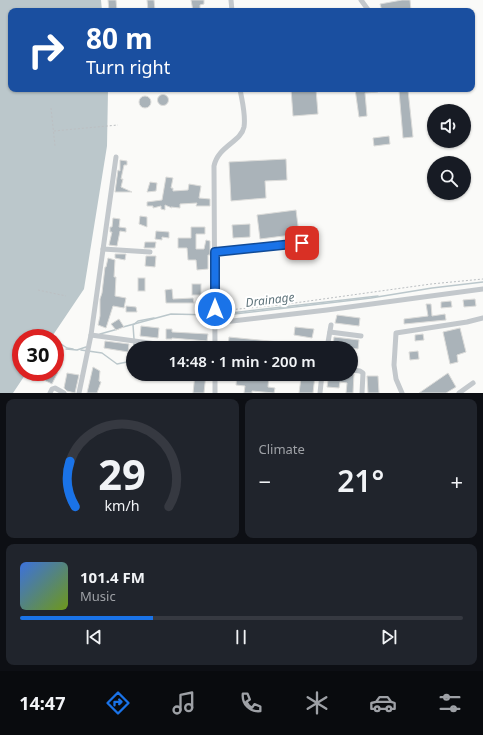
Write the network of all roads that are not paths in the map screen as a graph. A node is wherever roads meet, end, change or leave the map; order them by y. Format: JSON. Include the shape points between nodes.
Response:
{"nodes":[{"id":1,"x":240,"y":92,"type":"edge"},
{"id":2,"x":116,"y":157,"type":"dead end"},
{"id":3,"x":302,"y":243,"type":"dead end"},
{"id":4,"x":103,"y":249,"type":"junction"},
{"id":5,"x":150,"y":252,"type":"dead end"},
{"id":6,"x":215,"y":252,"type":"junction"},
{"id":7,"x":483,"y":289,"type":"edge"},
{"id":8,"x":483,"y":318,"type":"edge"},
{"id":9,"x":215,"y":320,"type":"junction"},
{"id":10,"x":331,"y":324,"type":"dead end"},
{"id":11,"x":330,"y":332,"type":"junction"},
{"id":12,"x":91,"y":335,"type":"junction"},
{"id":13,"x":361,"y":336,"type":"dead end"},
{"id":14,"x":143,"y":341,"type":"edge"},
{"id":15,"x":215,"y":341,"type":"edge"},
{"id":16,"x":328,"y":341,"type":"edge"},
{"id":17,"x":358,"y":371,"type":"edge"},
{"id":18,"x":215,"y":381,"type":"edge"},
{"id":19,"x":321,"y":381,"type":"edge"},
{"id":20,"x":473,"y":383,"type":"dead end"},
{"id":21,"x":50,"y":393,"type":"edge"},
{"id":22,"x":64,"y":393,"type":"edge"},
{"id":23,"x":79,"y":393,"type":"edge"},
{"id":24,"x":215,"y":393,"type":"edge"},
{"id":25,"x":320,"y":393,"type":"edge"},
{"id":26,"x":362,"y":393,"type":"edge"},
{"id":27,"x":402,"y":393,"type":"edge"},
{"id":28,"x":459,"y":393,"type":"edge"}],
"edges":[{"from":1,"to":6,"type":"street","via":[[244,122],[242,132],[220,152],[214,166]]},
{"from":2,"to":4,"type":"street"},
{"from":3,"to":6,"type":"lane"},
{"from":4,"to":5,"type":"street"},
{"from":4,"to":12,"type":"street"},
{"from":6,"to":9,"type":"street"},
{"from":7,"to":9,"type":"street","via":[[327,310]]},
{"from":8,"to":27,"type":"street","via":[[396,333],[394,365]]},
{"from":9,"to":15,"type":"street"},
{"from":10,"to":11,"type":"street"},
{"from":11,"to":13,"type":"street"},
{"from":11,"to":16,"type":"street"},
{"from":12,"to":14,"type":"street"},
{"from":12,"to":23,"type":"street"},
{"from":17,"to":26,"type":"street","via":[[363,373]]},
{"from":18,"to":24,"type":"street"},
{"from":19,"to":25,"type":"street"},
{"from":20,"to":28,"type":"street"},
{"from":21,"to":22,"type":"street","via":[[55,388]]}]}
